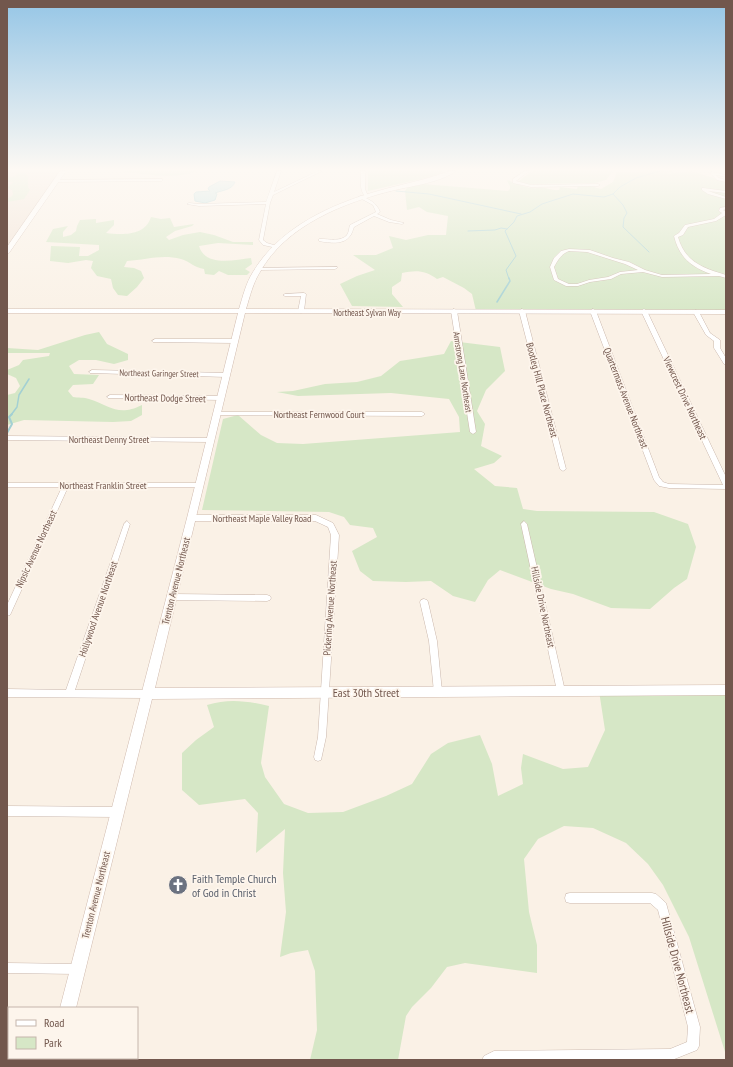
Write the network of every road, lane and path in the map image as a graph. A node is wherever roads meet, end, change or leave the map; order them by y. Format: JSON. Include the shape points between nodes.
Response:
{"nodes":[{"id":1,"x":29,"y":221,"type":"edge"},
{"id":2,"x":265,"y":221,"type":"edge"},
{"id":3,"x":311,"y":221,"type":"edge"},
{"id":4,"x":359,"y":221,"type":"edge"},
{"id":5,"x":388,"y":221,"type":"edge"},
{"id":6,"x":711,"y":221,"type":"edge"},
{"id":7,"x":402,"y":223,"type":"dead end"},
{"id":8,"x":321,"y":240,"type":"dead end"},
{"id":9,"x":275,"y":247,"type":"junction"},
{"id":10,"x":7,"y":252,"type":"edge"},
{"id":11,"x":335,"y":268,"type":"dead end"},
{"id":12,"x":258,"y":269,"type":"junction"},
{"id":13,"x":643,"y":271,"type":"junction"},
{"id":14,"x":719,"y":275,"type":"junction"},
{"id":15,"x":726,"y":277,"type":"edge"},
{"id":16,"x":285,"y":295,"type":"dead end"},
{"id":17,"x":7,"y":311,"type":"edge"},
{"id":18,"x":242,"y":311,"type":"junction"},
{"id":19,"x":301,"y":311,"type":"junction"},
{"id":20,"x":522,"y":311,"type":"junction"},
{"id":21,"x":593,"y":311,"type":"junction"},
{"id":22,"x":644,"y":311,"type":"junction"},
{"id":23,"x":454,"y":312,"type":"junction"},
{"id":24,"x":696,"y":312,"type":"junction"},
{"id":25,"x":726,"y":312,"type":"edge"},
{"id":26,"x":155,"y":341,"type":"dead end"},
{"id":27,"x":235,"y":341,"type":"junction"},
{"id":28,"x":726,"y":363,"type":"edge"},
{"id":29,"x":92,"y":372,"type":"dead end"},
{"id":30,"x":227,"y":375,"type":"junction"},
{"id":31,"x":110,"y":397,"type":"dead end"},
{"id":32,"x":221,"y":398,"type":"junction"},
{"id":33,"x":217,"y":414,"type":"junction"},
{"id":34,"x":422,"y":414,"type":"dead end"},
{"id":35,"x":473,"y":432,"type":"dead end"},
{"id":36,"x":7,"y":438,"type":"edge"},
{"id":37,"x":210,"y":440,"type":"junction"},
{"id":38,"x":563,"y":469,"type":"dead end"},
{"id":39,"x":7,"y":485,"type":"edge"},
{"id":40,"x":66,"y":485,"type":"junction"},
{"id":41,"x":200,"y":485,"type":"junction"},
{"id":42,"x":726,"y":485,"type":"edge"},
{"id":43,"x":192,"y":518,"type":"junction"},
{"id":44,"x":127,"y":524,"type":"dead end"},
{"id":45,"x":524,"y":524,"type":"dead end"},
{"id":46,"x":331,"y":525,"type":"joint"},
{"id":47,"x":172,"y":597,"type":"junction"},
{"id":48,"x":266,"y":598,"type":"dead end"},
{"id":49,"x":424,"y":602,"type":"dead end"},
{"id":50,"x":7,"y":613,"type":"edge"},
{"id":51,"x":726,"y":690,"type":"edge"},
{"id":52,"x":561,"y":691,"type":"junction"},
{"id":53,"x":438,"y":692,"type":"junction"},
{"id":54,"x":7,"y":693,"type":"edge"},
{"id":55,"x":324,"y":693,"type":"junction"},
{"id":56,"x":69,"y":694,"type":"junction"},
{"id":57,"x":147,"y":694,"type":"junction"},
{"id":58,"x":318,"y":757,"type":"dead end"},
{"id":59,"x":7,"y":811,"type":"edge"},
{"id":60,"x":117,"y":812,"type":"junction"},
{"id":61,"x":570,"y":898,"type":"dead end"},
{"id":62,"x":7,"y":968,"type":"edge"},
{"id":63,"x":77,"y":969,"type":"junction"},
{"id":64,"x":68,"y":1007,"type":"edge"},
{"id":65,"x":488,"y":1060,"type":"edge"}],
"edges":[{"from":1,"to":10,"type":"main road"},
{"from":2,"to":9,"type":"street","via":[[261,240]]},
{"from":3,"to":9,"type":"main road","name":"Trenton Avenue Northeast"},
{"from":4,"to":8,"type":"street","via":[[352,224],[349,235],[343,240]]},
{"from":5,"to":7,"type":"street"},
{"from":6,"to":14,"type":"street","via":[[687,226],[676,236],[676,242],[685,256],[702,270]]},
{"from":9,"to":12,"type":"main road","name":"Trenton Avenue Northeast"},
{"from":11,"to":12,"type":"street"},
{"from":12,"to":18,"type":"main road","name":"Trenton Avenue Northeast","via":[[249,287]]},
{"from":13,"to":13,"type":"street","via":[[627,263],[578,250],[563,252],[552,267],[556,280],[568,285],[578,285],[620,273]]},
{"from":13,"to":14,"type":"street","via":[[662,276]]},
{"from":14,"to":15,"type":"street"},
{"from":16,"to":19,"type":"street","via":[[304,294]]},
{"from":17,"to":18,"type":"main road","name":"Northeast Sylvan Way"},
{"from":18,"to":19,"type":"main road","name":"Northeast Sylvan Way"},
{"from":18,"to":27,"type":"main road","name":"Trenton Avenue Northeast"},
{"from":19,"to":23,"type":"main road","name":"Northeast Sylvan Way"},
{"from":20,"to":21,"type":"main road","name":"Northeast Sylvan Way"},
{"from":20,"to":23,"type":"main road","name":"Northeast Sylvan Way"},
{"from":20,"to":38,"type":"street","name":"Bootleg Hill Place Northeast"},
{"from":21,"to":22,"type":"main road","name":"Northeast Sylvan Way"},
{"from":21,"to":42,"type":"street","name":"Quartermass Avenue Northeast","via":[[656,478],[661,484],[669,486]]},
{"from":22,"to":24,"type":"main road","name":"Northeast Sylvan Way"},
{"from":22,"to":42,"type":"street","name":"Viewcrest Drive Northeast"},
{"from":23,"to":35,"type":"street","name":"Armstrong Lane Northeast"},
{"from":24,"to":25,"type":"main road","name":"Northeast Sylvan Way"},
{"from":24,"to":28,"type":"street","via":[[708,334],[717,340],[717,348]]},
{"from":26,"to":27,"type":"street"},
{"from":27,"to":30,"type":"main road","name":"Trenton Avenue Northeast"},
{"from":29,"to":30,"type":"street","name":"Northeast Garinger Street"},
{"from":30,"to":32,"type":"main road","name":"Trenton Avenue Northeast"},
{"from":31,"to":32,"type":"street","name":"Northeast Dodge Street"},
{"from":32,"to":33,"type":"main road","name":"Trenton Avenue Northeast"},
{"from":33,"to":34,"type":"street","name":"Northeast Fernwood Court"},
{"from":33,"to":37,"type":"main road","name":"Trenton Avenue Northeast"},
{"from":36,"to":37,"type":"street","name":"Northeast Denny Street"},
{"from":37,"to":41,"type":"main road","name":"Trenton Avenue Northeast"},
{"from":39,"to":40,"type":"street","name":"Northeast Franklin Street"},
{"from":40,"to":41,"type":"street","name":"Northeast Franklin Street"},
{"from":40,"to":50,"type":"street","name":"Nipsic Avenue Northeast"},
{"from":41,"to":43,"type":"main road","name":"Trenton Avenue Northeast"},
{"from":43,"to":46,"type":"street","name":"Northeast Maple Valley Road","via":[[316,518]]},
{"from":43,"to":47,"type":"main road","name":"Trenton Avenue Northeast"},
{"from":44,"to":56,"type":"street","name":"Hollywood Avenue Northeast"},
{"from":45,"to":52,"type":"street","name":"Hillside Drive Northeast"},
{"from":46,"to":55,"type":"street","name":"Pickering Avenue Northeast","via":[[335,535]]},
{"from":47,"to":48,"type":"street"},
{"from":47,"to":57,"type":"main road","name":"Trenton Avenue Northeast"},
{"from":49,"to":53,"type":"street","via":[[433,641]]},
{"from":51,"to":52,"type":"main road","name":"East 30th Street"},
{"from":52,"to":53,"type":"main road","name":"East 30th Street"},
{"from":53,"to":55,"type":"main road","name":"East 30th Street"},
{"from":54,"to":56,"type":"street","name":"East 30th Street"},
{"from":55,"to":57,"type":"main road","name":"East 30th Street"},
{"from":55,"to":58,"type":"street","name":"Pickering Avenue Northeast","via":[[322,737]]},
{"from":56,"to":57,"type":"street","name":"East 30th Street"},
{"from":57,"to":60,"type":"main road","name":"Trenton Avenue Northeast"},
{"from":59,"to":60,"type":"street"},
{"from":60,"to":63,"type":"main road","name":"Trenton Avenue Northeast"},
{"from":61,"to":65,"type":"street","name":"Hillside Drive Northeast","via":[[652,898],[662,907],[694,1026],[693,1046],[670,1055],[494,1057]]},
{"from":62,"to":63,"type":"street"},
{"from":63,"to":64,"type":"main road","name":"Trenton Avenue Northeast"}]}
